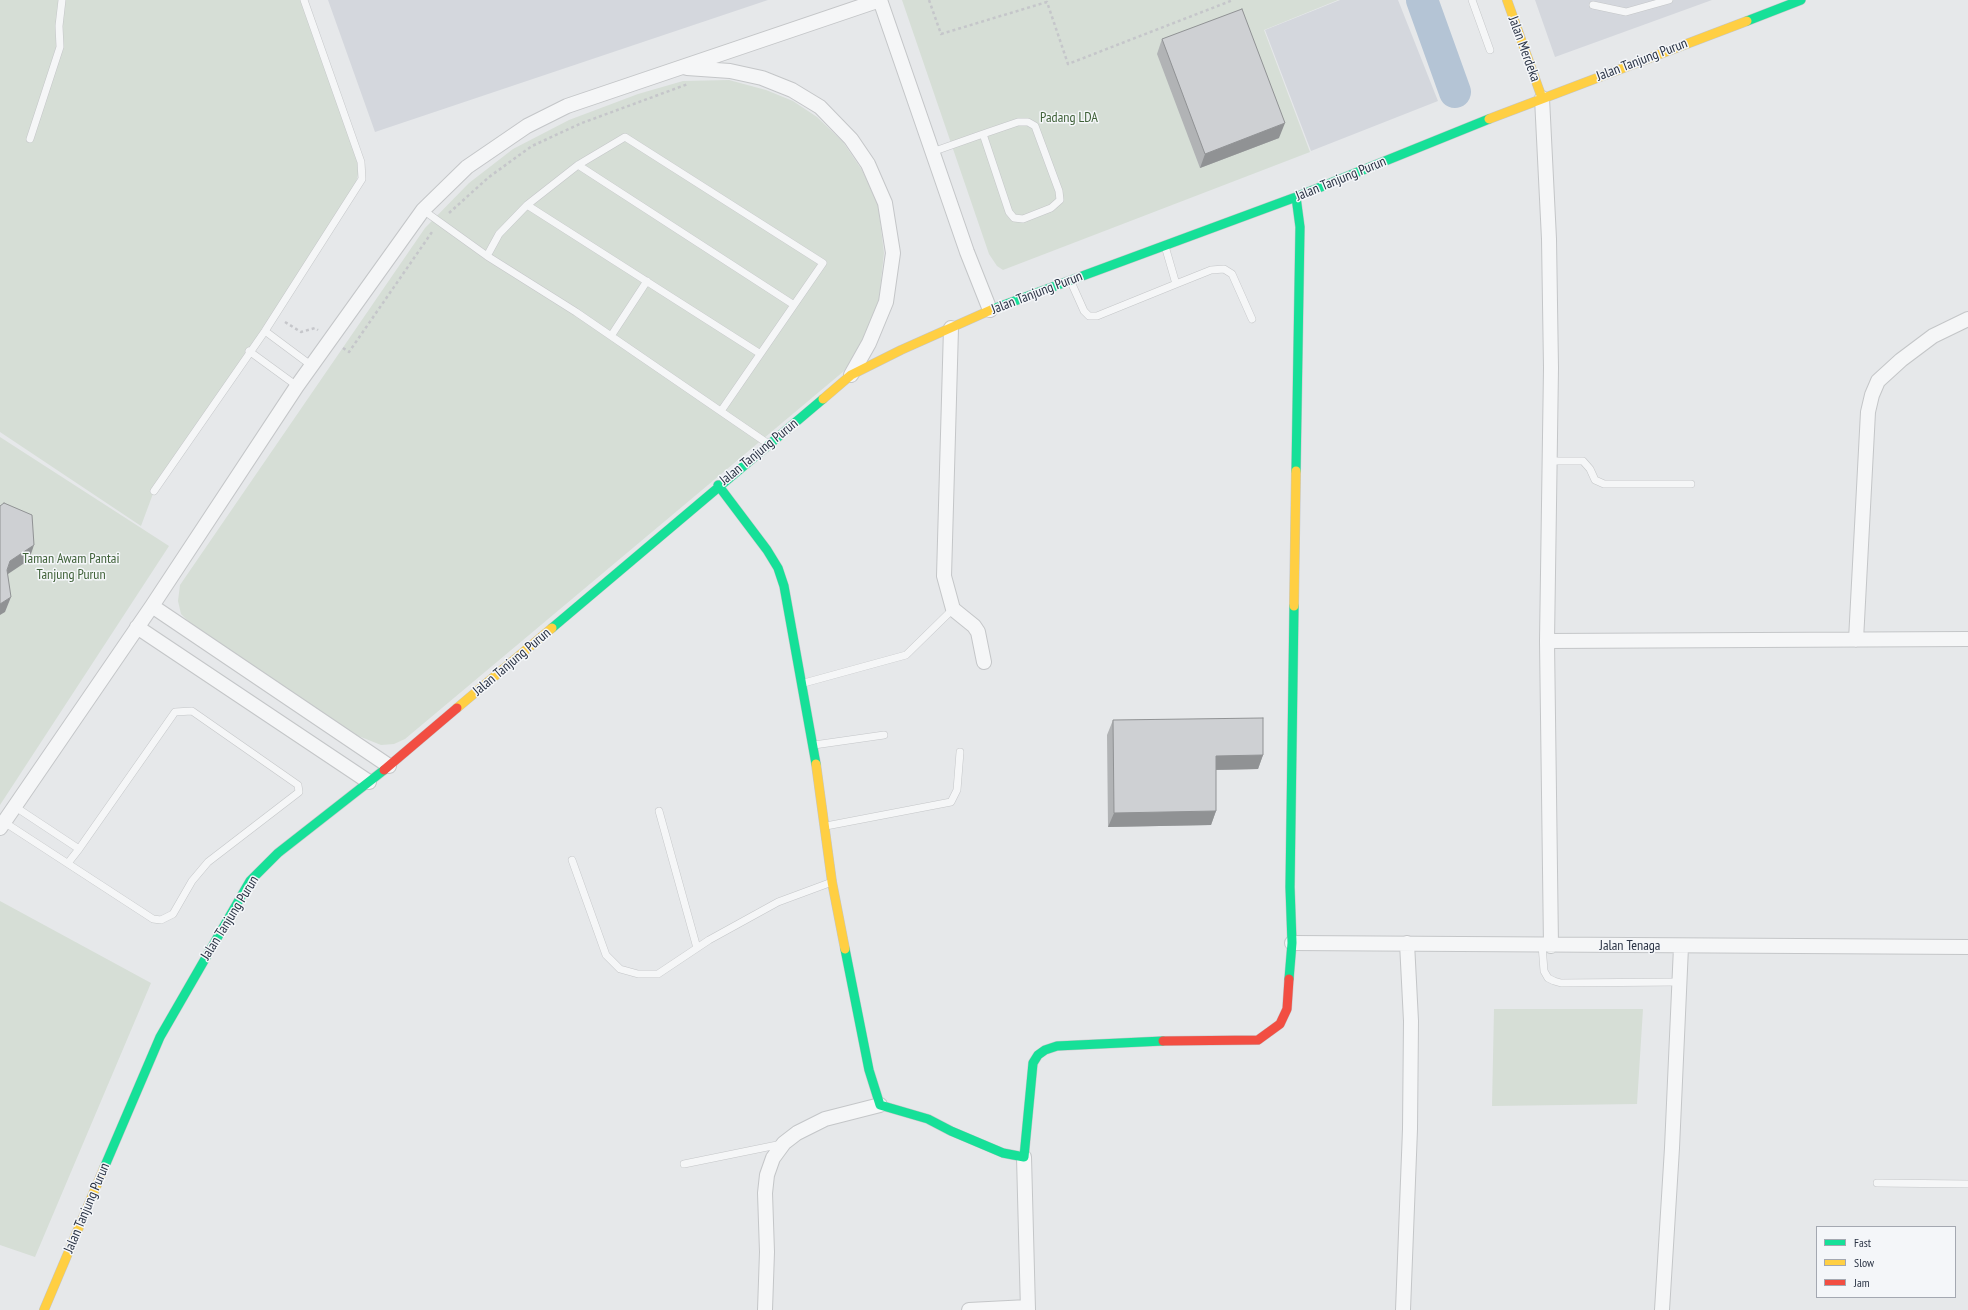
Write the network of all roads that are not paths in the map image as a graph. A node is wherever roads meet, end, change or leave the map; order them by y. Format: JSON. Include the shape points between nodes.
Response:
{"nodes":[{"id":1,"x":62,"y":0,"type":"edge"},
{"id":2,"x":304,"y":0,"type":"edge"},
{"id":3,"x":880,"y":0,"type":"edge"},
{"id":4,"x":1472,"y":0,"type":"edge"},
{"id":5,"x":1507,"y":0,"type":"edge"},
{"id":6,"x":1670,"y":0,"type":"edge"},
{"id":7,"x":1801,"y":0,"type":"edge"},
{"id":8,"x":1593,"y":5,"type":"dead end"},
{"id":9,"x":1490,"y":50,"type":"dead end"},
{"id":10,"x":680,"y":67,"type":"junction"},
{"id":11,"x":1542,"y":98,"type":"junction"},
{"id":12,"x":983,"y":134,"type":"junction"},
{"id":13,"x":30,"y":138,"type":"dead end"},
{"id":14,"x":932,"y":152,"type":"junction"},
{"id":15,"x":578,"y":165,"type":"junction"},
{"id":16,"x":1296,"y":197,"type":"junction"},
{"id":17,"x":527,"y":205,"type":"junction"},
{"id":18,"x":423,"y":210,"type":"junction"},
{"id":19,"x":1164,"y":244,"type":"junction"},
{"id":20,"x":487,"y":256,"type":"junction"},
{"id":21,"x":1071,"y":280,"type":"junction"},
{"id":22,"x":647,"y":281,"type":"junction"},
{"id":23,"x":1176,"y":284,"type":"junction"},
{"id":24,"x":794,"y":305,"type":"junction"},
{"id":25,"x":990,"y":310,"type":"junction"},
{"id":26,"x":1252,"y":319,"type":"dead end"},
{"id":27,"x":1968,"y":319,"type":"edge"},
{"id":28,"x":951,"y":328,"type":"junction"},
{"id":29,"x":265,"y":331,"type":"junction"},
{"id":30,"x":611,"y":336,"type":"junction"},
{"id":31,"x":249,"y":351,"type":"junction"},
{"id":32,"x":759,"y":353,"type":"junction"},
{"id":33,"x":312,"y":366,"type":"junction"},
{"id":34,"x":851,"y":375,"type":"junction"},
{"id":35,"x":297,"y":386,"type":"junction"},
{"id":36,"x":721,"y":411,"type":"junction"},
{"id":37,"x":770,"y":445,"type":"junction"},
{"id":38,"x":1549,"y":460,"type":"junction"},
{"id":39,"x":1691,"y":484,"type":"dead end"},
{"id":40,"x":718,"y":485,"type":"junction"},
{"id":41,"x":154,"y":491,"type":"dead end"},
{"id":42,"x":152,"y":606,"type":"junction"},
{"id":43,"x":953,"y":609,"type":"junction"},
{"id":44,"x":137,"y":627,"type":"junction"},
{"id":45,"x":1968,"y":639,"type":"edge"},
{"id":46,"x":1856,"y":640,"type":"junction"},
{"id":47,"x":1547,"y":641,"type":"junction"},
{"id":48,"x":984,"y":662,"type":"dead end"},
{"id":49,"x":803,"y":684,"type":"junction"},
{"id":50,"x":884,"y":735,"type":"dead end"},
{"id":51,"x":813,"y":745,"type":"junction"},
{"id":52,"x":960,"y":752,"type":"dead end"},
{"id":53,"x":389,"y":766,"type":"junction"},
{"id":54,"x":368,"y":782,"type":"junction"},
{"id":55,"x":14,"y":806,"type":"junction"},
{"id":56,"x":659,"y":811,"type":"dead end"},
{"id":57,"x":2,"y":825,"type":"edge"},
{"id":58,"x":824,"y":826,"type":"junction"},
{"id":59,"x":79,"y":849,"type":"junction"},
{"id":60,"x":572,"y":860,"type":"dead end"},
{"id":61,"x":68,"y":863,"type":"junction"},
{"id":62,"x":832,"y":882,"type":"junction"},
{"id":63,"x":1292,"y":943,"type":"junction"},
{"id":64,"x":1407,"y":943,"type":"junction"},
{"id":65,"x":1547,"y":946,"type":"junction"},
{"id":66,"x":1681,"y":947,"type":"junction"},
{"id":67,"x":1968,"y":947,"type":"edge"},
{"id":68,"x":697,"y":948,"type":"junction"},
{"id":69,"x":1679,"y":982,"type":"junction"},
{"id":70,"x":880,"y":1105,"type":"junction"},
{"id":71,"x":784,"y":1143,"type":"junction"},
{"id":72,"x":1024,"y":1157,"type":"junction"},
{"id":73,"x":684,"y":1164,"type":"dead end"},
{"id":74,"x":1877,"y":1183,"type":"dead end"},
{"id":75,"x":1968,"y":1184,"type":"edge"},
{"id":76,"x":1028,"y":1308,"type":"edge"},
{"id":77,"x":44,"y":1310,"type":"edge"},
{"id":78,"x":765,"y":1310,"type":"edge"},
{"id":79,"x":970,"y":1310,"type":"edge"},
{"id":80,"x":984,"y":1310,"type":"edge"},
{"id":81,"x":1403,"y":1310,"type":"edge"},
{"id":82,"x":1662,"y":1310,"type":"edge"}],
"edges":[{"from":1,"to":13,"type":"lane","via":[[60,47]]},
{"from":2,"to":29,"type":"lane","via":[[361,162],[362,179]]},
{"from":3,"to":10,"type":"street"},
{"from":3,"to":14,"type":"street"},
{"from":4,"to":9,"type":"lane"},
{"from":5,"to":11,"type":"street","name":"Jalan Merdeka"},
{"from":6,"to":8,"type":"lane","via":[[1626,12]]},
{"from":7,"to":11,"type":"street","name":"Jalan Tanjung Purun"},
{"from":10,"to":18,"type":"street","via":[[567,106],[527,126],[467,167]]},
{"from":10,"to":34,"type":"street","via":[[730,71],[762,78],[792,90],[820,107],[851,139],[868,164],[885,203],[893,254],[886,302],[869,343]]},
{"from":11,"to":16,"type":"street","name":"Jalan Tanjung Purun"},
{"from":11,"to":38,"type":"street","via":[[1549,239]]},
{"from":12,"to":12,"type":"lane","via":[[1018,122],[1028,122],[1035,126],[1059,190],[1060,200],[1051,208],[1023,219],[1014,218],[1009,212]]},
{"from":12,"to":14,"type":"lane"},
{"from":14,"to":25,"type":"street"},
{"from":15,"to":17,"type":"lane"},
{"from":15,"to":24,"type":"lane"},
{"from":15,"to":24,"type":"lane","via":[[625,137],[823,263]]},
{"from":16,"to":19,"type":"street","name":"Jalan Tanjung Purun"},
{"from":16,"to":63,"type":"street","via":[[1300,227],[1290,887]]},
{"from":17,"to":20,"type":"lane","via":[[499,234]]},
{"from":17,"to":22,"type":"lane"},
{"from":18,"to":20,"type":"lane"},
{"from":18,"to":33,"type":"street"},
{"from":19,"to":21,"type":"street","name":"Jalan Tanjung Purun"},
{"from":19,"to":23,"type":"lane"},
{"from":20,"to":30,"type":"lane"},
{"from":21,"to":23,"type":"lane","via":[[1084,311],[1089,316],[1097,316]]},
{"from":21,"to":25,"type":"street","name":"Jalan Tanjung Purun"},
{"from":22,"to":30,"type":"lane"},
{"from":22,"to":32,"type":"lane"},
{"from":23,"to":26,"type":"lane","via":[[1211,270],[1224,269],[1232,274]]},
{"from":24,"to":32,"type":"lane"},
{"from":25,"to":28,"type":"street","name":"Jalan Tanjung Purun"},
{"from":27,"to":46,"type":"street","via":[[1933,336],[1901,360],[1878,381],[1872,395],[1868,412]]},
{"from":28,"to":34,"type":"street","name":"Jalan Tanjung Purun"},
{"from":28,"to":43,"type":"street","via":[[944,576]]},
{"from":29,"to":31,"type":"lane"},
{"from":29,"to":33,"type":"lane"},
{"from":30,"to":36,"type":"lane"},
{"from":31,"to":35,"type":"lane"},
{"from":31,"to":41,"type":"lane"},
{"from":32,"to":36,"type":"lane"},
{"from":33,"to":35,"type":"street"},
{"from":34,"to":37,"type":"street","name":"Jalan Tanjung Purun"},
{"from":35,"to":42,"type":"street"},
{"from":36,"to":37,"type":"lane"},
{"from":37,"to":40,"type":"street","name":"Jalan Tanjung Purun"},
{"from":38,"to":39,"type":"lane","via":[[1583,461],[1595,480],[1604,484]]},
{"from":38,"to":47,"type":"street"},
{"from":40,"to":49,"type":"street","via":[[778,568],[784,586]]},
{"from":40,"to":53,"type":"street","name":"Jalan Tanjung Purun"},
{"from":42,"to":44,"type":"street"},
{"from":42,"to":53,"type":"street"},
{"from":43,"to":48,"type":"street","via":[[978,632]]},
{"from":43,"to":49,"type":"lane","via":[[906,655]]},
{"from":44,"to":54,"type":"street"},
{"from":44,"to":55,"type":"street"},
{"from":45,"to":46,"type":"street"},
{"from":46,"to":47,"type":"street"},
{"from":47,"to":65,"type":"street"},
{"from":49,"to":51,"type":"street"},
{"from":50,"to":51,"type":"lane"},
{"from":51,"to":58,"type":"street"},
{"from":52,"to":58,"type":"lane","via":[[957,790],[951,802]]},
{"from":53,"to":54,"type":"street","name":"Jalan Tanjung Purun"},
{"from":54,"to":77,"type":"street","name":"Jalan Tanjung Purun","via":[[278,853],[250,881],[160,1037]]},
{"from":55,"to":57,"type":"street"},
{"from":55,"to":59,"type":"lane"},
{"from":56,"to":68,"type":"lane"},
{"from":57,"to":61,"type":"lane"},
{"from":58,"to":62,"type":"street"},
{"from":59,"to":61,"type":"lane"},
{"from":59,"to":61,"type":"lane","via":[[175,712],[192,710],[298,785],[298,792],[208,862],[192,881],[173,914],[161,920],[153,919]]},
{"from":60,"to":68,"type":"lane","via":[[606,955],[620,969],[638,974],[658,974]]},
{"from":62,"to":68,"type":"lane","via":[[778,902]]},
{"from":62,"to":70,"type":"street","via":[[869,1070]]},
{"from":63,"to":64,"type":"street","name":"Jalan Tenaga"},
{"from":63,"to":72,"type":"street","via":[[1286,1009],[1280,1024],[1258,1040],[1057,1046],[1038,1055],[1033,1063]]},
{"from":64,"to":65,"type":"street","name":"Jalan Tenaga"},
{"from":64,"to":81,"type":"street","via":[[1411,1021],[1410,1129]]},
{"from":65,"to":66,"type":"street","name":"Jalan Tenaga"},
{"from":65,"to":69,"type":"lane","via":[[1544,972],[1548,978],[1561,983]]},
{"from":66,"to":67,"type":"street","name":"Jalan Tenaga"},
{"from":66,"to":69,"type":"street"},
{"from":69,"to":82,"type":"street"},
{"from":70,"to":71,"type":"street","via":[[825,1119],[797,1133]]},
{"from":70,"to":72,"type":"street","via":[[928,1119],[1003,1153]]},
{"from":71,"to":73,"type":"lane"},
{"from":71,"to":78,"type":"street","via":[[773,1158],[767,1175],[765,1194],[768,1252]]},
{"from":72,"to":76,"type":"street"},
{"from":74,"to":75,"type":"lane"},
{"from":76,"to":80,"type":"street"},
{"from":79,"to":80,"type":"street"}]}
